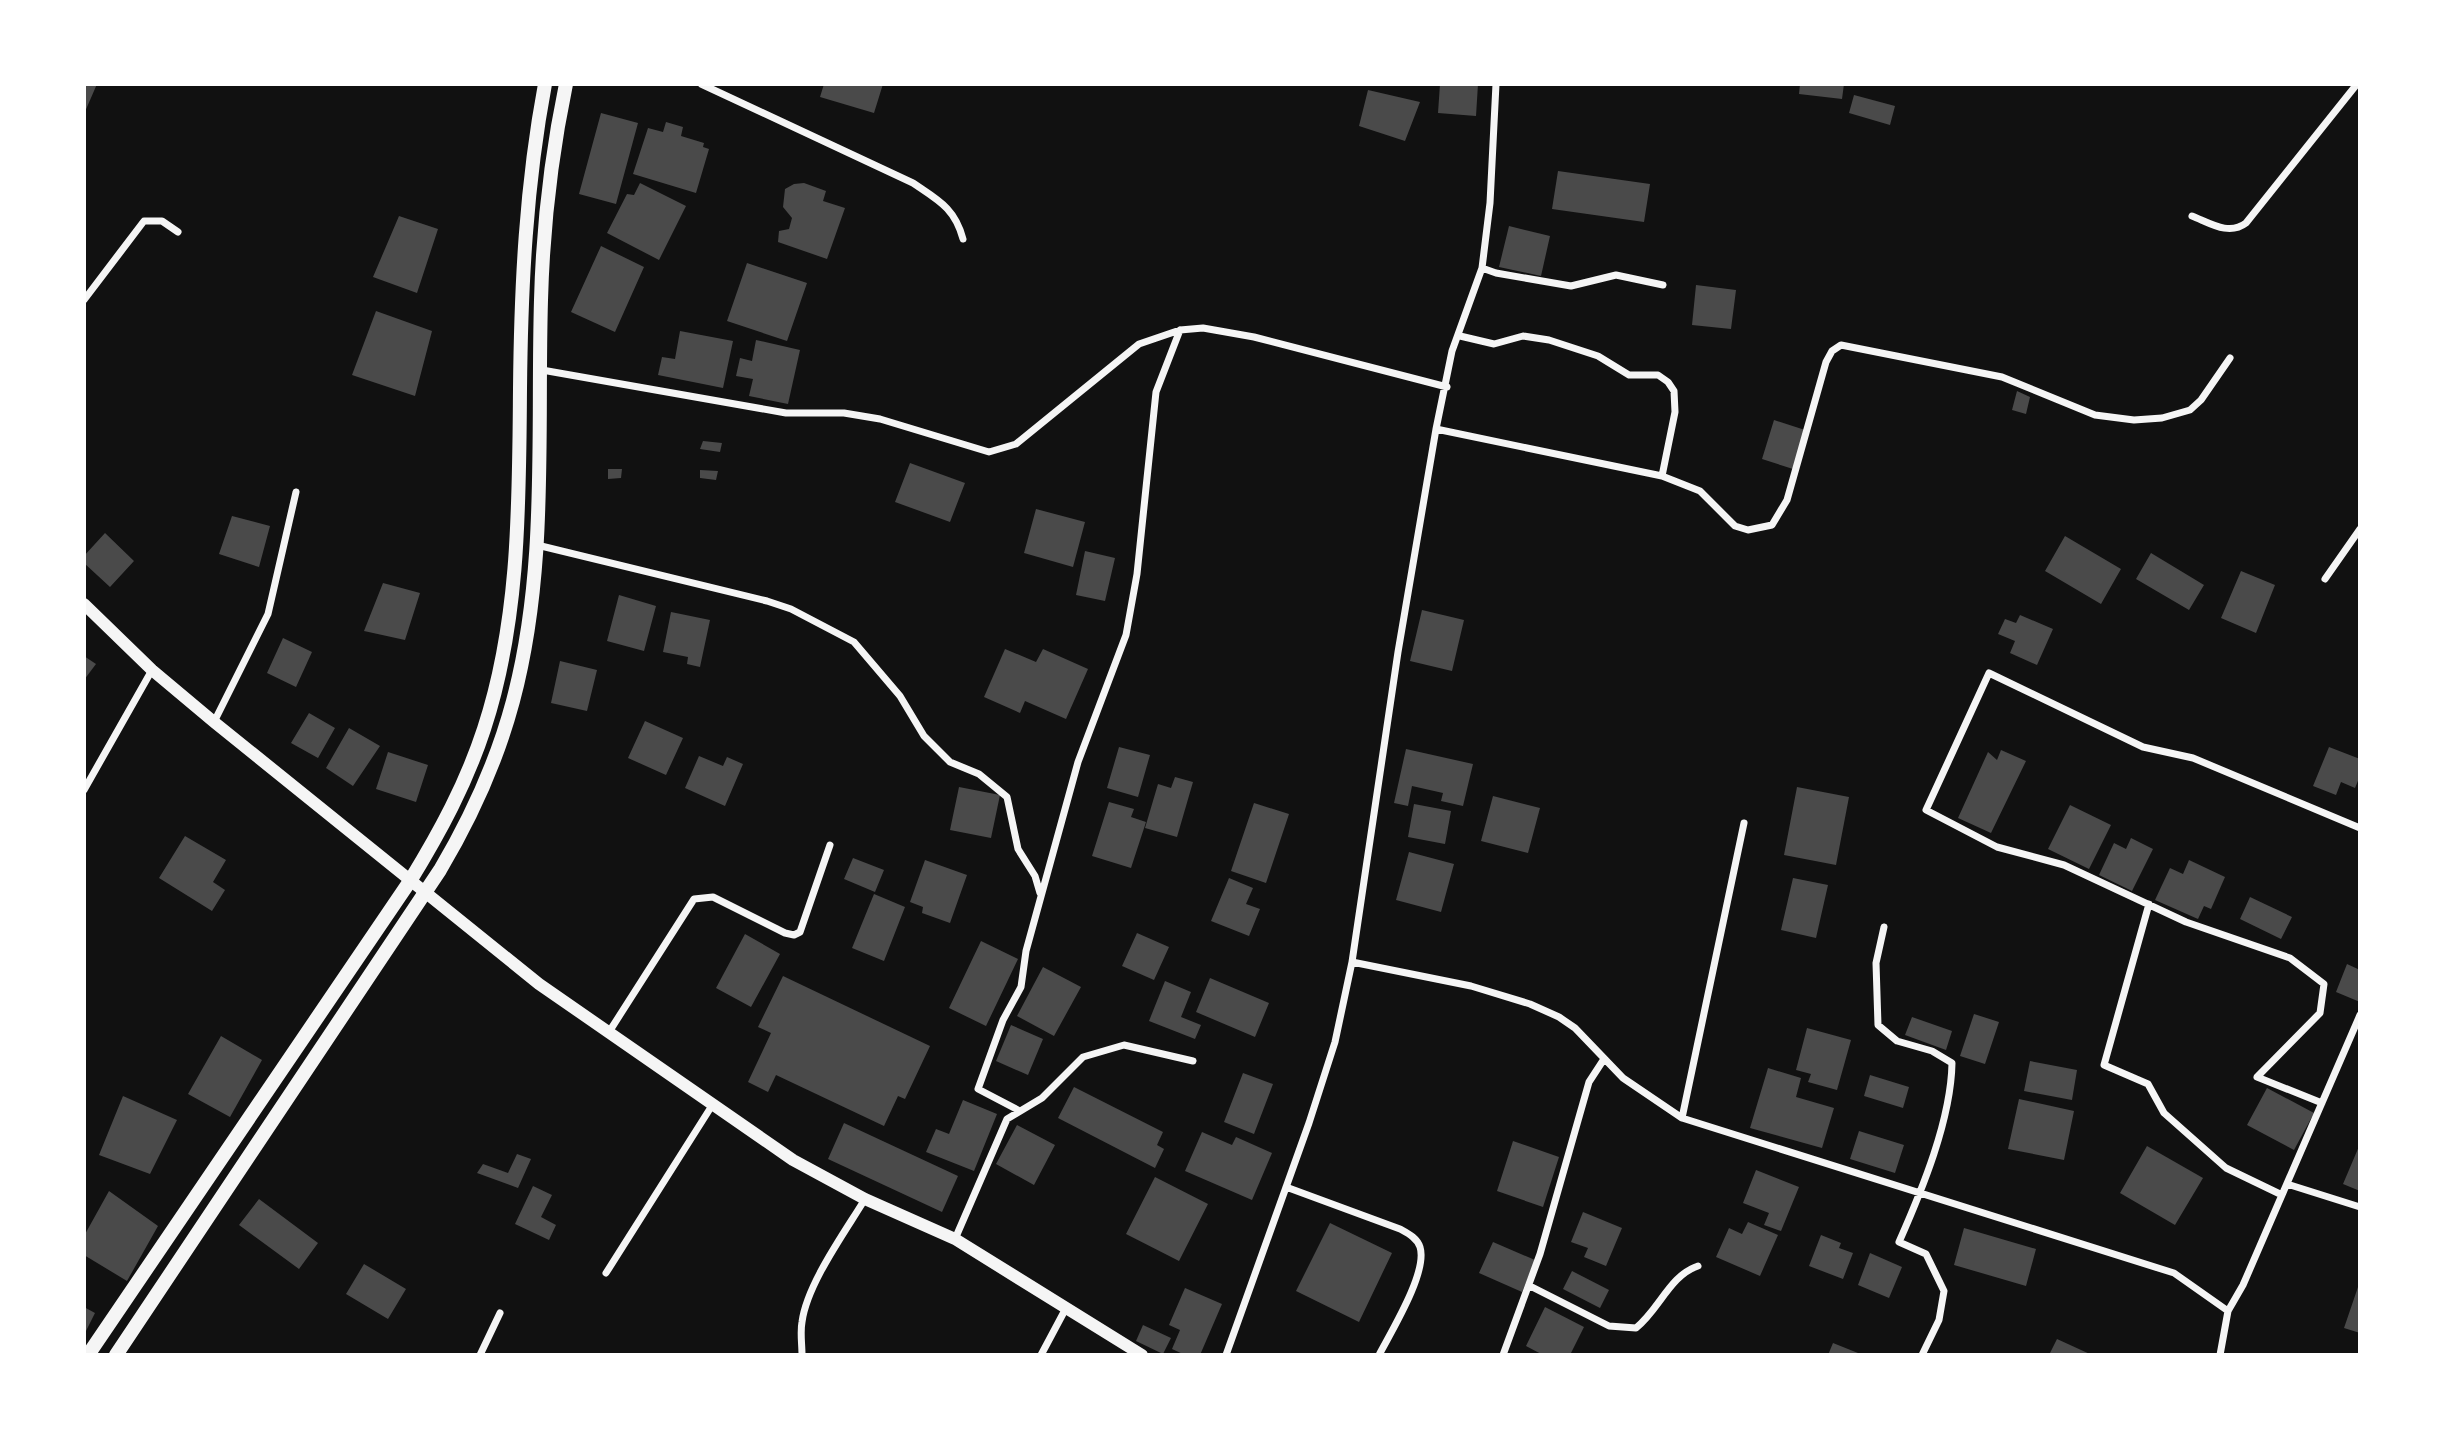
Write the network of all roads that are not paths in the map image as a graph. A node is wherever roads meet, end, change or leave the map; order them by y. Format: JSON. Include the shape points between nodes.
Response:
{"nodes":[{"id":1,"x":545,"y":84,"type":"edge"},
{"id":2,"x":566,"y":84,"type":"edge"},
{"id":3,"x":701,"y":84,"type":"edge"},
{"id":4,"x":1496,"y":84,"type":"edge"},
{"id":5,"x":2357,"y":84,"type":"edge"},
{"id":6,"x":2193,"y":216,"type":"dead end"},
{"id":7,"x":178,"y":232,"type":"dead end"},
{"id":8,"x":963,"y":239,"type":"dead end"},
{"id":9,"x":1482,"y":268,"type":"junction"},
{"id":10,"x":1663,"y":285,"type":"dead end"},
{"id":11,"x":84,"y":300,"type":"edge"},
{"id":12,"x":1180,"y":330,"type":"junction"},
{"id":13,"x":1460,"y":336,"type":"junction"},
{"id":14,"x":2230,"y":358,"type":"dead end"},
{"id":15,"x":542,"y":370,"type":"junction"},
{"id":16,"x":1447,"y":387,"type":"junction"},
{"id":17,"x":1436,"y":429,"type":"junction"},
{"id":18,"x":1662,"y":476,"type":"junction"},
{"id":19,"x":296,"y":492,"type":"dead end"},
{"id":20,"x":2360,"y":529,"type":"edge"},
{"id":21,"x":537,"y":545,"type":"junction"},
{"id":22,"x":2325,"y":579,"type":"dead end"},
{"id":23,"x":84,"y":604,"type":"edge"},
{"id":24,"x":152,"y":670,"type":"junction"},
{"id":25,"x":214,"y":722,"type":"junction"},
{"id":26,"x":84,"y":790,"type":"edge"},
{"id":27,"x":1744,"y":823,"type":"dead end"},
{"id":28,"x":2360,"y":828,"type":"edge"},
{"id":29,"x":830,"y":845,"type":"dead end"},
{"id":30,"x":410,"y":881,"type":"junction"},
{"id":31,"x":425,"y":894,"type":"junction"},
{"id":32,"x":1041,"y":897,"type":"junction"},
{"id":33,"x":2149,"y":904,"type":"junction"},
{"id":34,"x":1884,"y":927,"type":"dead end"},
{"id":35,"x":1352,"y":962,"type":"junction"},
{"id":36,"x":2360,"y":1015,"type":"edge"},
{"id":37,"x":609,"y":1031,"type":"junction"},
{"id":38,"x":1604,"y":1059,"type":"junction"},
{"id":39,"x":1193,"y":1061,"type":"dead end"},
{"id":40,"x":714,"y":1103,"type":"junction"},
{"id":41,"x":2322,"y":1103,"type":"junction"},
{"id":42,"x":1018,"y":1110,"type":"junction"},
{"id":43,"x":1682,"y":1118,"type":"junction"},
{"id":44,"x":2287,"y":1184,"type":"junction"},
{"id":45,"x":1286,"y":1187,"type":"junction"},
{"id":46,"x":1920,"y":1193,"type":"junction"},
{"id":47,"x":2282,"y":1195,"type":"junction"},
{"id":48,"x":865,"y":1199,"type":"junction"},
{"id":49,"x":2360,"y":1207,"type":"edge"},
{"id":50,"x":955,"y":1239,"type":"junction"},
{"id":51,"x":164,"y":1244,"type":"junction"},
{"id":52,"x":181,"y":1255,"type":"junction"},
{"id":53,"x":1698,"y":1266,"type":"dead end"},
{"id":54,"x":606,"y":1273,"type":"dead end"},
{"id":55,"x":1530,"y":1286,"type":"junction"},
{"id":56,"x":1065,"y":1310,"type":"junction"},
{"id":57,"x":2228,"y":1311,"type":"junction"},
{"id":58,"x":500,"y":1313,"type":"dead end"},
{"id":59,"x":88,"y":1355,"type":"edge"},
{"id":60,"x":116,"y":1355,"type":"edge"},
{"id":61,"x":480,"y":1355,"type":"edge"},
{"id":62,"x":802,"y":1355,"type":"edge"},
{"id":63,"x":1041,"y":1355,"type":"edge"},
{"id":64,"x":1142,"y":1355,"type":"edge"},
{"id":65,"x":1226,"y":1355,"type":"edge"},
{"id":66,"x":1379,"y":1355,"type":"edge"},
{"id":67,"x":1503,"y":1355,"type":"edge"},
{"id":68,"x":1922,"y":1355,"type":"edge"},
{"id":69,"x":2220,"y":1355,"type":"edge"}],
"edges":[{"from":1,"to":30,"type":"main road","via":[[527,205],[521,474],[501,662],[465,781]]},
{"from":2,"to":15,"type":"main road","via":[[545,206]]},
{"from":3,"to":8,"type":"street","via":[[913,183],[958,219]]},
{"from":4,"to":9,"type":"street"},
{"from":5,"to":6,"type":"street","via":[[2246,223],[2229,230]]},
{"from":7,"to":11,"type":"street","via":[[162,221],[144,221]]},
{"from":9,"to":10,"type":"street","via":[[1570,286],[1616,275]]},
{"from":9,"to":13,"type":"street"},
{"from":12,"to":15,"type":"street","via":[[1139,344],[1016,444],[989,452],[868,417],[786,412]]},
{"from":12,"to":16,"type":"street","via":[[1203,328],[1254,337]]},
{"from":12,"to":32,"type":"street","via":[[1156,392],[1139,561],[1126,635],[1077,762]]},
{"from":13,"to":16,"type":"street","via":[[1452,351]]},
{"from":13,"to":18,"type":"street","via":[[1494,344],[1523,336],[1549,340],[1598,356],[1629,375],[1646,373],[1668,382],[1674,391],[1675,412]]},
{"from":14,"to":18,"type":"street","via":[[2190,410],[2134,420],[2095,415],[2002,377],[1841,345],[1826,362],[1787,500],[1772,525],[1748,530],[1735,526],[1700,491]]},
{"from":15,"to":21,"type":"main road"},
{"from":16,"to":17,"type":"street"},
{"from":17,"to":18,"type":"street"},
{"from":17,"to":35,"type":"street"},
{"from":19,"to":25,"type":"street","via":[[268,614]]},
{"from":20,"to":22,"type":"street"},
{"from":21,"to":31,"type":"main road","via":[[505,733],[478,803]]},
{"from":21,"to":32,"type":"street","via":[[768,601],[854,642],[901,696],[936,748],[950,762],[979,774],[1007,797],[1018,849],[1035,876]]},
{"from":23,"to":24,"type":"street"},
{"from":24,"to":25,"type":"street"},
{"from":24,"to":26,"type":"street"},
{"from":25,"to":30,"type":"street"},
{"from":27,"to":43,"type":"street"},
{"from":28,"to":33,"type":"street","via":[[2193,758],[2143,747],[1989,673],[1926,810],[1997,847],[2064,864]]},
{"from":29,"to":37,"type":"street","via":[[800,932],[785,933],[713,897],[694,899]]},
{"from":30,"to":31,"type":"street"},
{"from":30,"to":51,"type":"main road"},
{"from":31,"to":37,"type":"street","via":[[539,984]]},
{"from":31,"to":52,"type":"main road"},
{"from":32,"to":42,"type":"street","via":[[1021,987],[1003,1020],[978,1090]]},
{"from":33,"to":41,"type":"street","via":[[2186,922],[2290,958],[2324,984],[2320,1013],[2257,1077]]},
{"from":33,"to":47,"type":"street","via":[[2104,1065],[2148,1084],[2164,1113],[2226,1168]]},
{"from":34,"to":46,"type":"street","via":[[1876,963],[1878,1025],[1897,1041],[1933,1051],[1952,1063],[1951,1086]]},
{"from":35,"to":38,"type":"street","via":[[1471,986],[1530,1004],[1575,1028]]},
{"from":35,"to":45,"type":"street","via":[[1335,1042]]},
{"from":36,"to":41,"type":"street"},
{"from":37,"to":40,"type":"street"},
{"from":38,"to":43,"type":"street","via":[[1647,1097]]},
{"from":38,"to":55,"type":"street","via":[[1586,1090]]},
{"from":39,"to":42,"type":"street","via":[[1124,1045],[1083,1057],[1042,1098]]},
{"from":40,"to":48,"type":"street","via":[[793,1160]]},
{"from":40,"to":54,"type":"street"},
{"from":41,"to":44,"type":"street"},
{"from":42,"to":50,"type":"street","via":[[1007,1119]]},
{"from":43,"to":46,"type":"street"},
{"from":44,"to":47,"type":"street"},
{"from":44,"to":49,"type":"street"},
{"from":45,"to":65,"type":"street"},
{"from":45,"to":66,"type":"street","via":[[1400,1229],[1420,1247],[1413,1286]]},
{"from":46,"to":57,"type":"street","via":[[2174,1273]]},
{"from":46,"to":68,"type":"street","via":[[1899,1242],[1926,1254],[1944,1291],[1939,1320]]},
{"from":47,"to":57,"type":"street","via":[[2244,1285]]},
{"from":48,"to":50,"type":"street"},
{"from":48,"to":62,"type":"street","via":[[827,1259],[812,1296],[802,1321]]},
{"from":50,"to":56,"type":"street"},
{"from":51,"to":52,"type":"main road"},
{"from":51,"to":59,"type":"main road"},
{"from":52,"to":60,"type":"main road"},
{"from":53,"to":55,"type":"street","via":[[1681,1275],[1636,1328],[1609,1326]]},
{"from":55,"to":67,"type":"street"},
{"from":56,"to":63,"type":"street"},
{"from":56,"to":64,"type":"street"},
{"from":57,"to":69,"type":"street"},
{"from":58,"to":61,"type":"street"}]}
